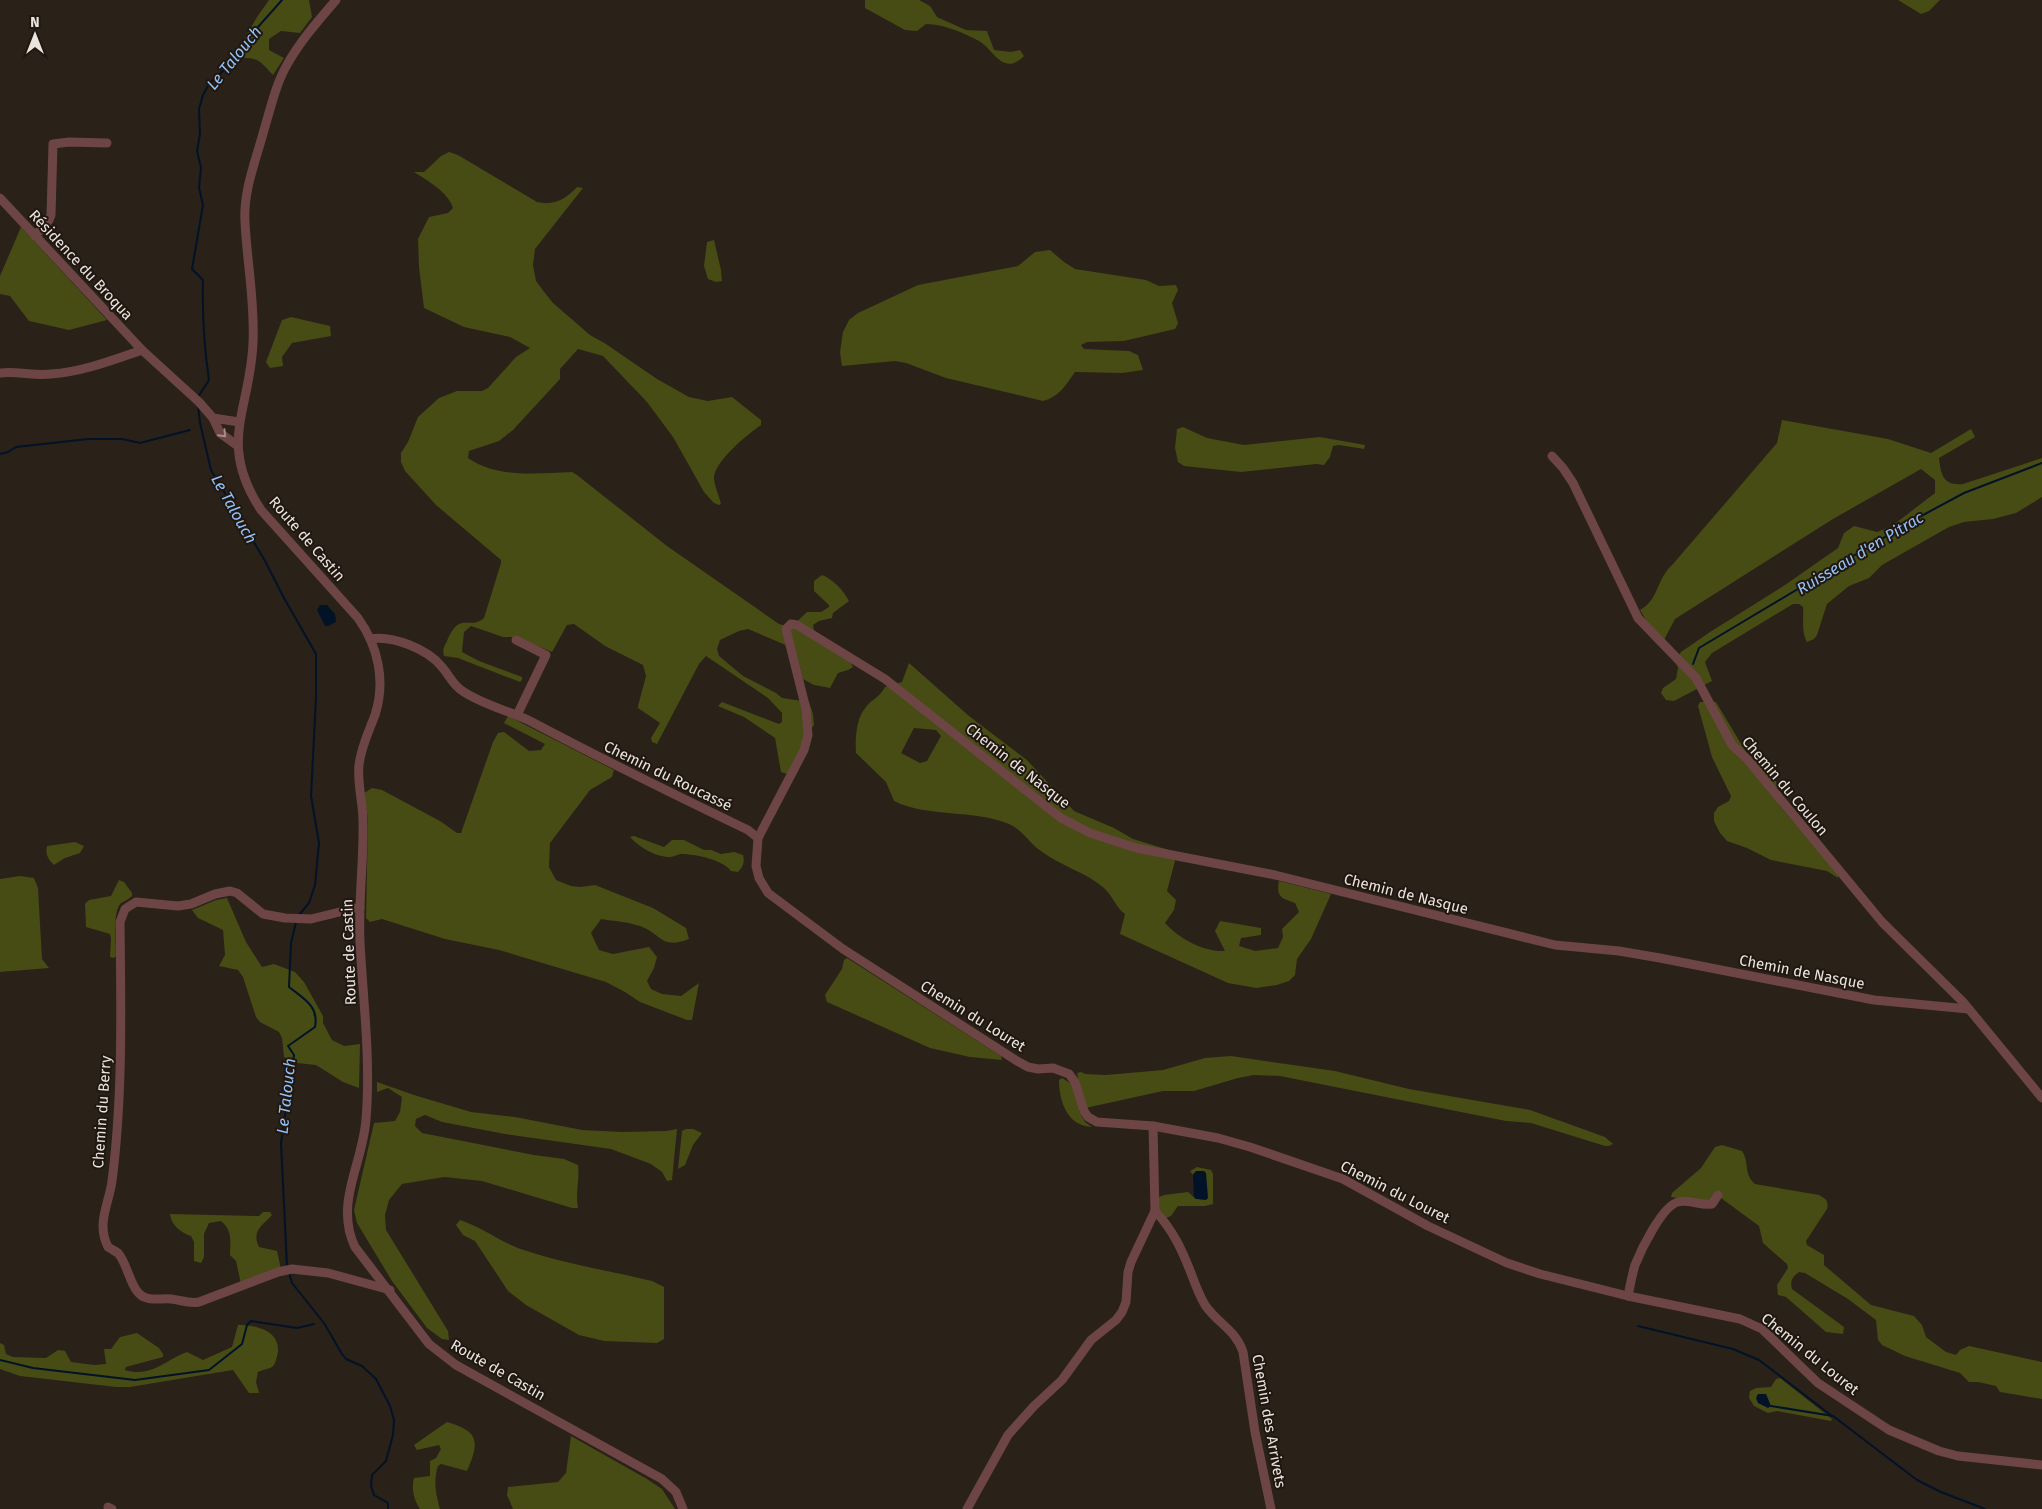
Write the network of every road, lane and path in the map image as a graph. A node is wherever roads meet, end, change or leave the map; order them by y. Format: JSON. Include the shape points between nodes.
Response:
{"nodes":[{"id":1,"x":336,"y":0,"type":"edge"},
{"id":2,"x":106,"y":143,"type":"dead end"},
{"id":3,"x":0,"y":198,"type":"edge"},
{"id":4,"x":35,"y":236,"type":"junction"},
{"id":5,"x":142,"y":350,"type":"junction"},
{"id":6,"x":0,"y":373,"type":"edge"},
{"id":7,"x":213,"y":418,"type":"junction"},
{"id":8,"x":240,"y":422,"type":"junction"},
{"id":9,"x":238,"y":446,"type":"junction"},
{"id":10,"x":1552,"y":456,"type":"dead end"},
{"id":11,"x":370,"y":639,"type":"junction"},
{"id":12,"x":516,"y":640,"type":"dead end"},
{"id":13,"x":517,"y":715,"type":"junction"},
{"id":14,"x":758,"y":838,"type":"junction"},
{"id":15,"x":360,"y":907,"type":"junction"},
{"id":16,"x":1968,"y":1009,"type":"junction"},
{"id":17,"x":2042,"y":1098,"type":"edge"},
{"id":18,"x":1153,"y":1126,"type":"junction"},
{"id":19,"x":1718,"y":1194,"type":"dead end"},
{"id":20,"x":1155,"y":1211,"type":"junction"},
{"id":21,"x":390,"y":1290,"type":"junction"},
{"id":22,"x":1628,"y":1296,"type":"junction"},
{"id":23,"x":2042,"y":1464,"type":"edge"},
{"id":24,"x":683,"y":1509,"type":"edge"},
{"id":25,"x":967,"y":1509,"type":"edge"},
{"id":26,"x":1271,"y":1509,"type":"edge"}],
"edges":[{"from":1,"to":8,"type":"street","name":"Route de Castin","via":[[302,42],[278,84],[248,184],[245,221],[253,341]]},
{"from":2,"to":4,"type":"street","via":[[53,144],[51,215]]},
{"from":3,"to":4,"type":"street","name":"Résidence du Broqua"},
{"from":4,"to":5,"type":"street","name":"Résidence du Broqua"},
{"from":5,"to":6,"type":"street","via":[[69,372],[49,375]]},
{"from":5,"to":7,"type":"street","name":"Résidence du Broqua"},
{"from":7,"to":8,"type":"street"},
{"from":7,"to":9,"type":"street","name":"Résidence du Broqua","one_way":true,"via":[[220,433]]},
{"from":8,"to":9,"type":"street","name":"Route de Castin"},
{"from":9,"to":11,"type":"street","name":"Route de Castin","via":[[244,478],[261,510],[358,618]]},
{"from":10,"to":16,"type":"street","name":"Chemin du Coulon","via":[[1573,483],[1638,618],[1696,678],[1732,745],[1882,922]]},
{"from":11,"to":13,"type":"street","name":"Chemin du Roucassé","via":[[384,637],[422,650],[463,692]]},
{"from":11,"to":15,"type":"street","name":"Route de Castin","via":[[377,657],[380,682],[375,713],[358,766],[363,821]]},
{"from":12,"to":13,"type":"street","via":[[546,654]]},
{"from":13,"to":14,"type":"street","name":"Chemin du Roucassé","via":[[748,830]]},
{"from":14,"to":16,"type":"street","name":"Chemin de Nasque","via":[[804,750],[808,735],[806,709],[787,633],[788,626],[797,625],[885,679],[1061,818],[1110,840],[1275,875],[1556,945],[1619,950],[1874,1000]]},
{"from":14,"to":18,"type":"street","name":"Chemin du Louret","via":[[756,866],[768,893],[843,949],[1017,1061],[1038,1069],[1053,1068],[1069,1074],[1088,1117],[1097,1122]]},
{"from":15,"to":21,"type":"street","name":"Route de Castin","via":[[366,1118],[346,1220],[355,1247]]},
{"from":15,"to":21,"type":"street","name":"Chemin du Berry","via":[[311,918],[285,918],[263,914],[230,891],[191,904],[167,906],[136,902],[125,909],[120,922],[120,1050],[114,1167],[102,1229],[108,1247],[117,1252],[137,1292],[148,1298],[199,1302],[292,1269],[328,1273]]},
{"from":16,"to":17,"type":"street"},
{"from":18,"to":20,"type":"street"},
{"from":18,"to":22,"type":"street","name":"Chemin du Louret","via":[[1218,1138],[1343,1179],[1393,1208],[1507,1263]]},
{"from":19,"to":22,"type":"street","via":[[1712,1204],[1679,1201],[1668,1207],[1641,1252]]},
{"from":20,"to":25,"type":"street","via":[[1131,1262],[1122,1312],[1091,1340],[1062,1380],[1008,1435]]},
{"from":20,"to":26,"type":"street","name":"Chemin des Arrivets","via":[[1176,1238],[1205,1304],[1235,1335],[1244,1352],[1255,1432]]},
{"from":21,"to":24,"type":"street","name":"Route de Castin","via":[[429,1344],[442,1355],[662,1479],[676,1492]]},
{"from":22,"to":23,"type":"street","name":"Chemin du Louret","via":[[1740,1318],[1751,1323],[1762,1329],[1818,1382],[1840,1398],[1889,1430],[1939,1451],[1958,1456]]}]}
